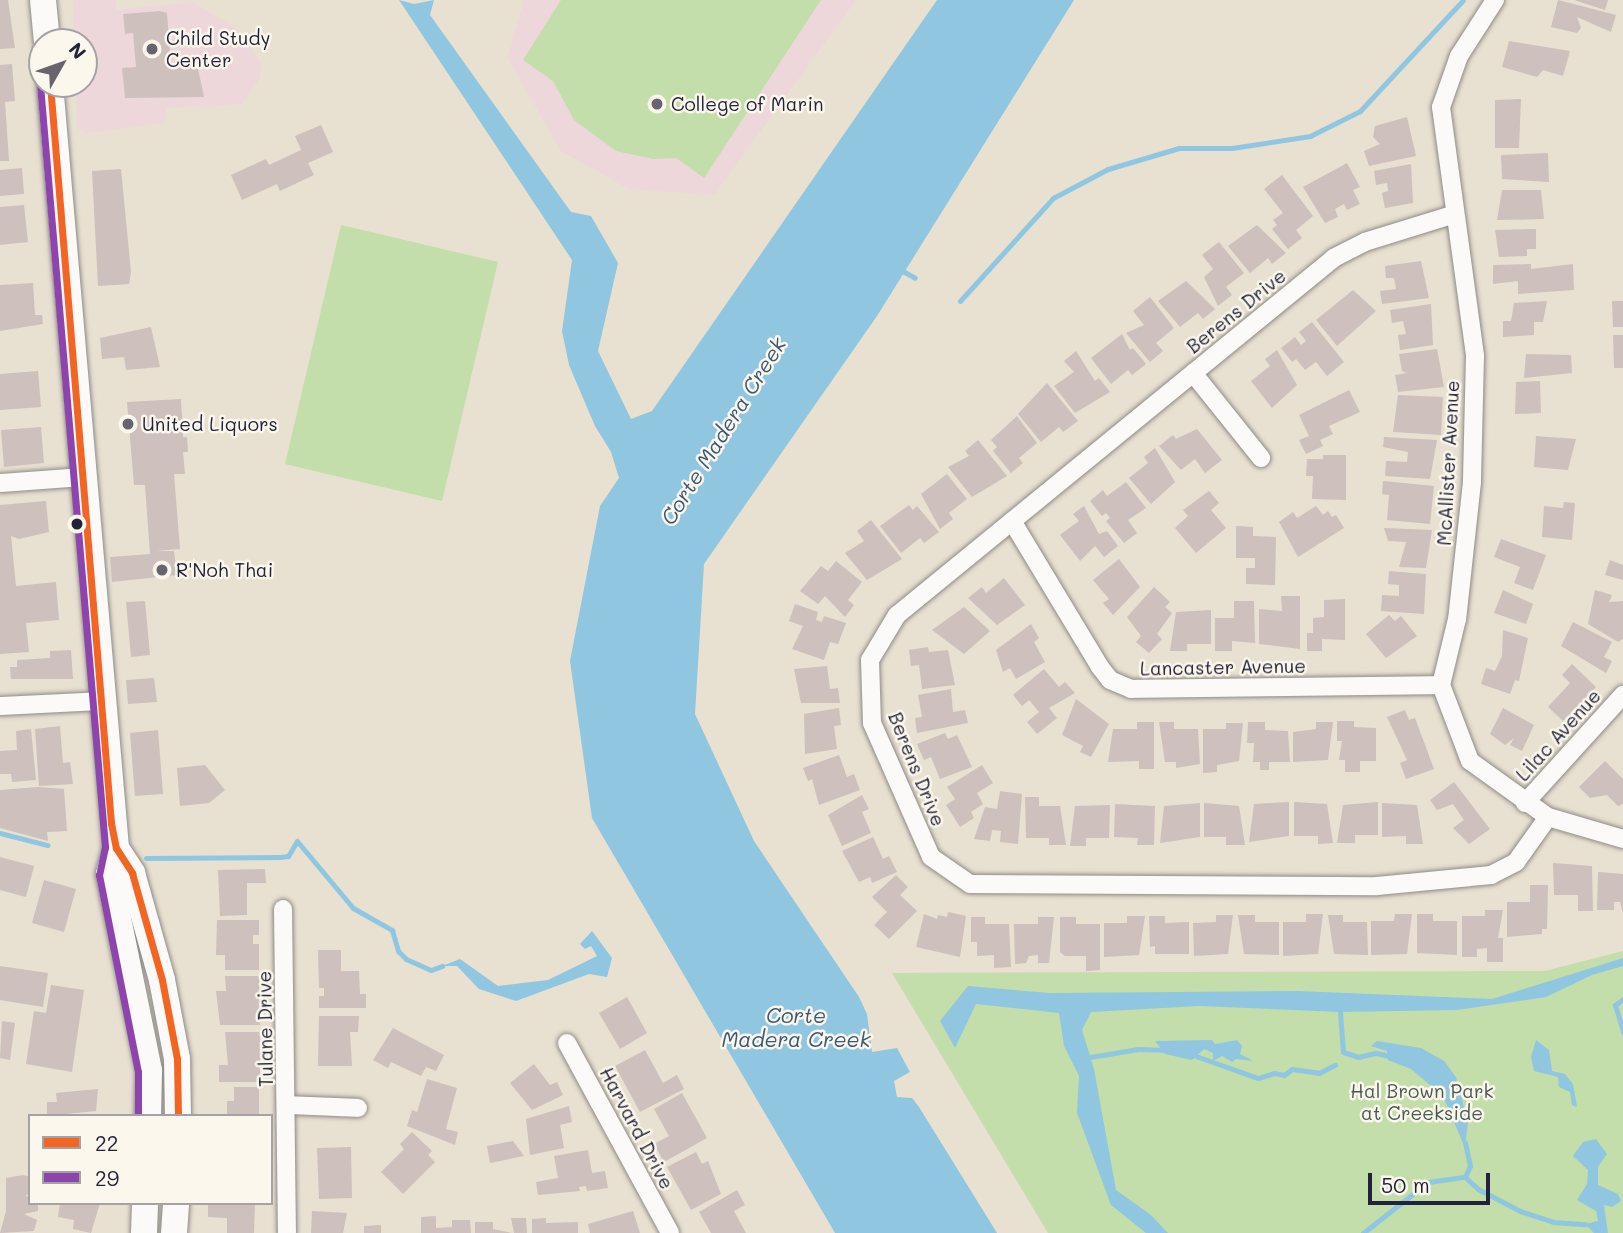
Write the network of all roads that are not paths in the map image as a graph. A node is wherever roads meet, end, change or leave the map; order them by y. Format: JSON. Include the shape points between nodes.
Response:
{"nodes":[{"id":1,"x":43,"y":0,"type":"edge"},
{"id":2,"x":1495,"y":0,"type":"edge"},
{"id":3,"x":46,"y":28,"type":"edge"},
{"id":4,"x":51,"y":98,"type":"edge"},
{"id":5,"x":1452,"y":215,"type":"junction"},
{"id":6,"x":1193,"y":373,"type":"junction"},
{"id":7,"x":1261,"y":458,"type":"dead end"},
{"id":8,"x":81,"y":477,"type":"junction"},
{"id":9,"x":0,"y":483,"type":"edge"},
{"id":10,"x":1012,"y":522,"type":"junction"},
{"id":11,"x":1441,"y":685,"type":"junction"},
{"id":12,"x":1623,"y":695,"type":"edge"},
{"id":13,"x":101,"y":701,"type":"junction"},
{"id":14,"x":0,"y":706,"type":"edge"},
{"id":15,"x":1525,"y":803,"type":"junction"},
{"id":16,"x":1548,"y":817,"type":"junction"},
{"id":17,"x":1623,"y":839,"type":"edge"},
{"id":18,"x":116,"y":848,"type":"junction"},
{"id":19,"x":109,"y":874,"type":"junction"},
{"id":20,"x":284,"y":909,"type":"dead end"},
{"id":21,"x":165,"y":995,"type":"junction"},
{"id":22,"x":567,"y":1043,"type":"dead end"},
{"id":23,"x":287,"y":1105,"type":"junction"},
{"id":24,"x":358,"y":1108,"type":"dead end"},
{"id":25,"x":148,"y":1114,"type":"edge"},
{"id":26,"x":178,"y":1114,"type":"edge"},
{"id":27,"x":145,"y":1205,"type":"edge"},
{"id":28,"x":176,"y":1205,"type":"edge"},
{"id":29,"x":144,"y":1233,"type":"edge"},
{"id":30,"x":174,"y":1233,"type":"edge"},
{"id":31,"x":287,"y":1233,"type":"edge"},
{"id":32,"x":670,"y":1233,"type":"edge"}],
"edges":[{"from":1,"to":3,"type":"main road"},
{"from":2,"to":5,"type":"street","name":"McAllister Avenue","via":[[1459,56],[1441,107]]},
{"from":4,"to":8,"type":"main road"},
{"from":5,"to":6,"type":"street","name":"Berens Drive","via":[[1365,242],[1334,258]]},
{"from":5,"to":11,"type":"street","name":"McAllister Avenue","via":[[1475,356],[1472,469],[1457,619]]},
{"from":6,"to":7,"type":"street"},
{"from":6,"to":10,"type":"street","name":"Berens Drive"},
{"from":8,"to":9,"type":"street"},
{"from":8,"to":13,"type":"main road"},
{"from":10,"to":11,"type":"street","name":"Lancaster Avenue","via":[[1100,667],[1110,680],[1131,689]]},
{"from":10,"to":16,"type":"street","name":"Berens Drive","via":[[897,615],[870,660],[872,723],[931,857],[970,884],[1377,886],[1491,875],[1516,862]]},
{"from":11,"to":15,"type":"street","name":"McAllister Avenue","via":[[1453,727],[1470,761]]},
{"from":12,"to":15,"type":"street","name":"Lilac Avenue"},
{"from":13,"to":14,"type":"street"},
{"from":13,"to":18,"type":"main road"},
{"from":15,"to":16,"type":"street","name":"McAllister Avenue"},
{"from":16,"to":17,"type":"street","name":"McAllister Avenue"},
{"from":18,"to":19,"type":"main road"},
{"from":18,"to":21,"type":"main road","via":[[132,873]]},
{"from":19,"to":21,"type":"main road"},
{"from":19,"to":25,"type":"main road","via":[[149,1071]]},
{"from":20,"to":23,"type":"street","name":"Tulane Drive"},
{"from":21,"to":26,"type":"main road","via":[[177,1059]]},
{"from":22,"to":32,"type":"street","name":"Harvard Drive"},
{"from":23,"to":24,"type":"street"},
{"from":23,"to":31,"type":"street","name":"Tulane Drive"},
{"from":27,"to":29,"type":"main road"},
{"from":28,"to":30,"type":"main road"}]}
